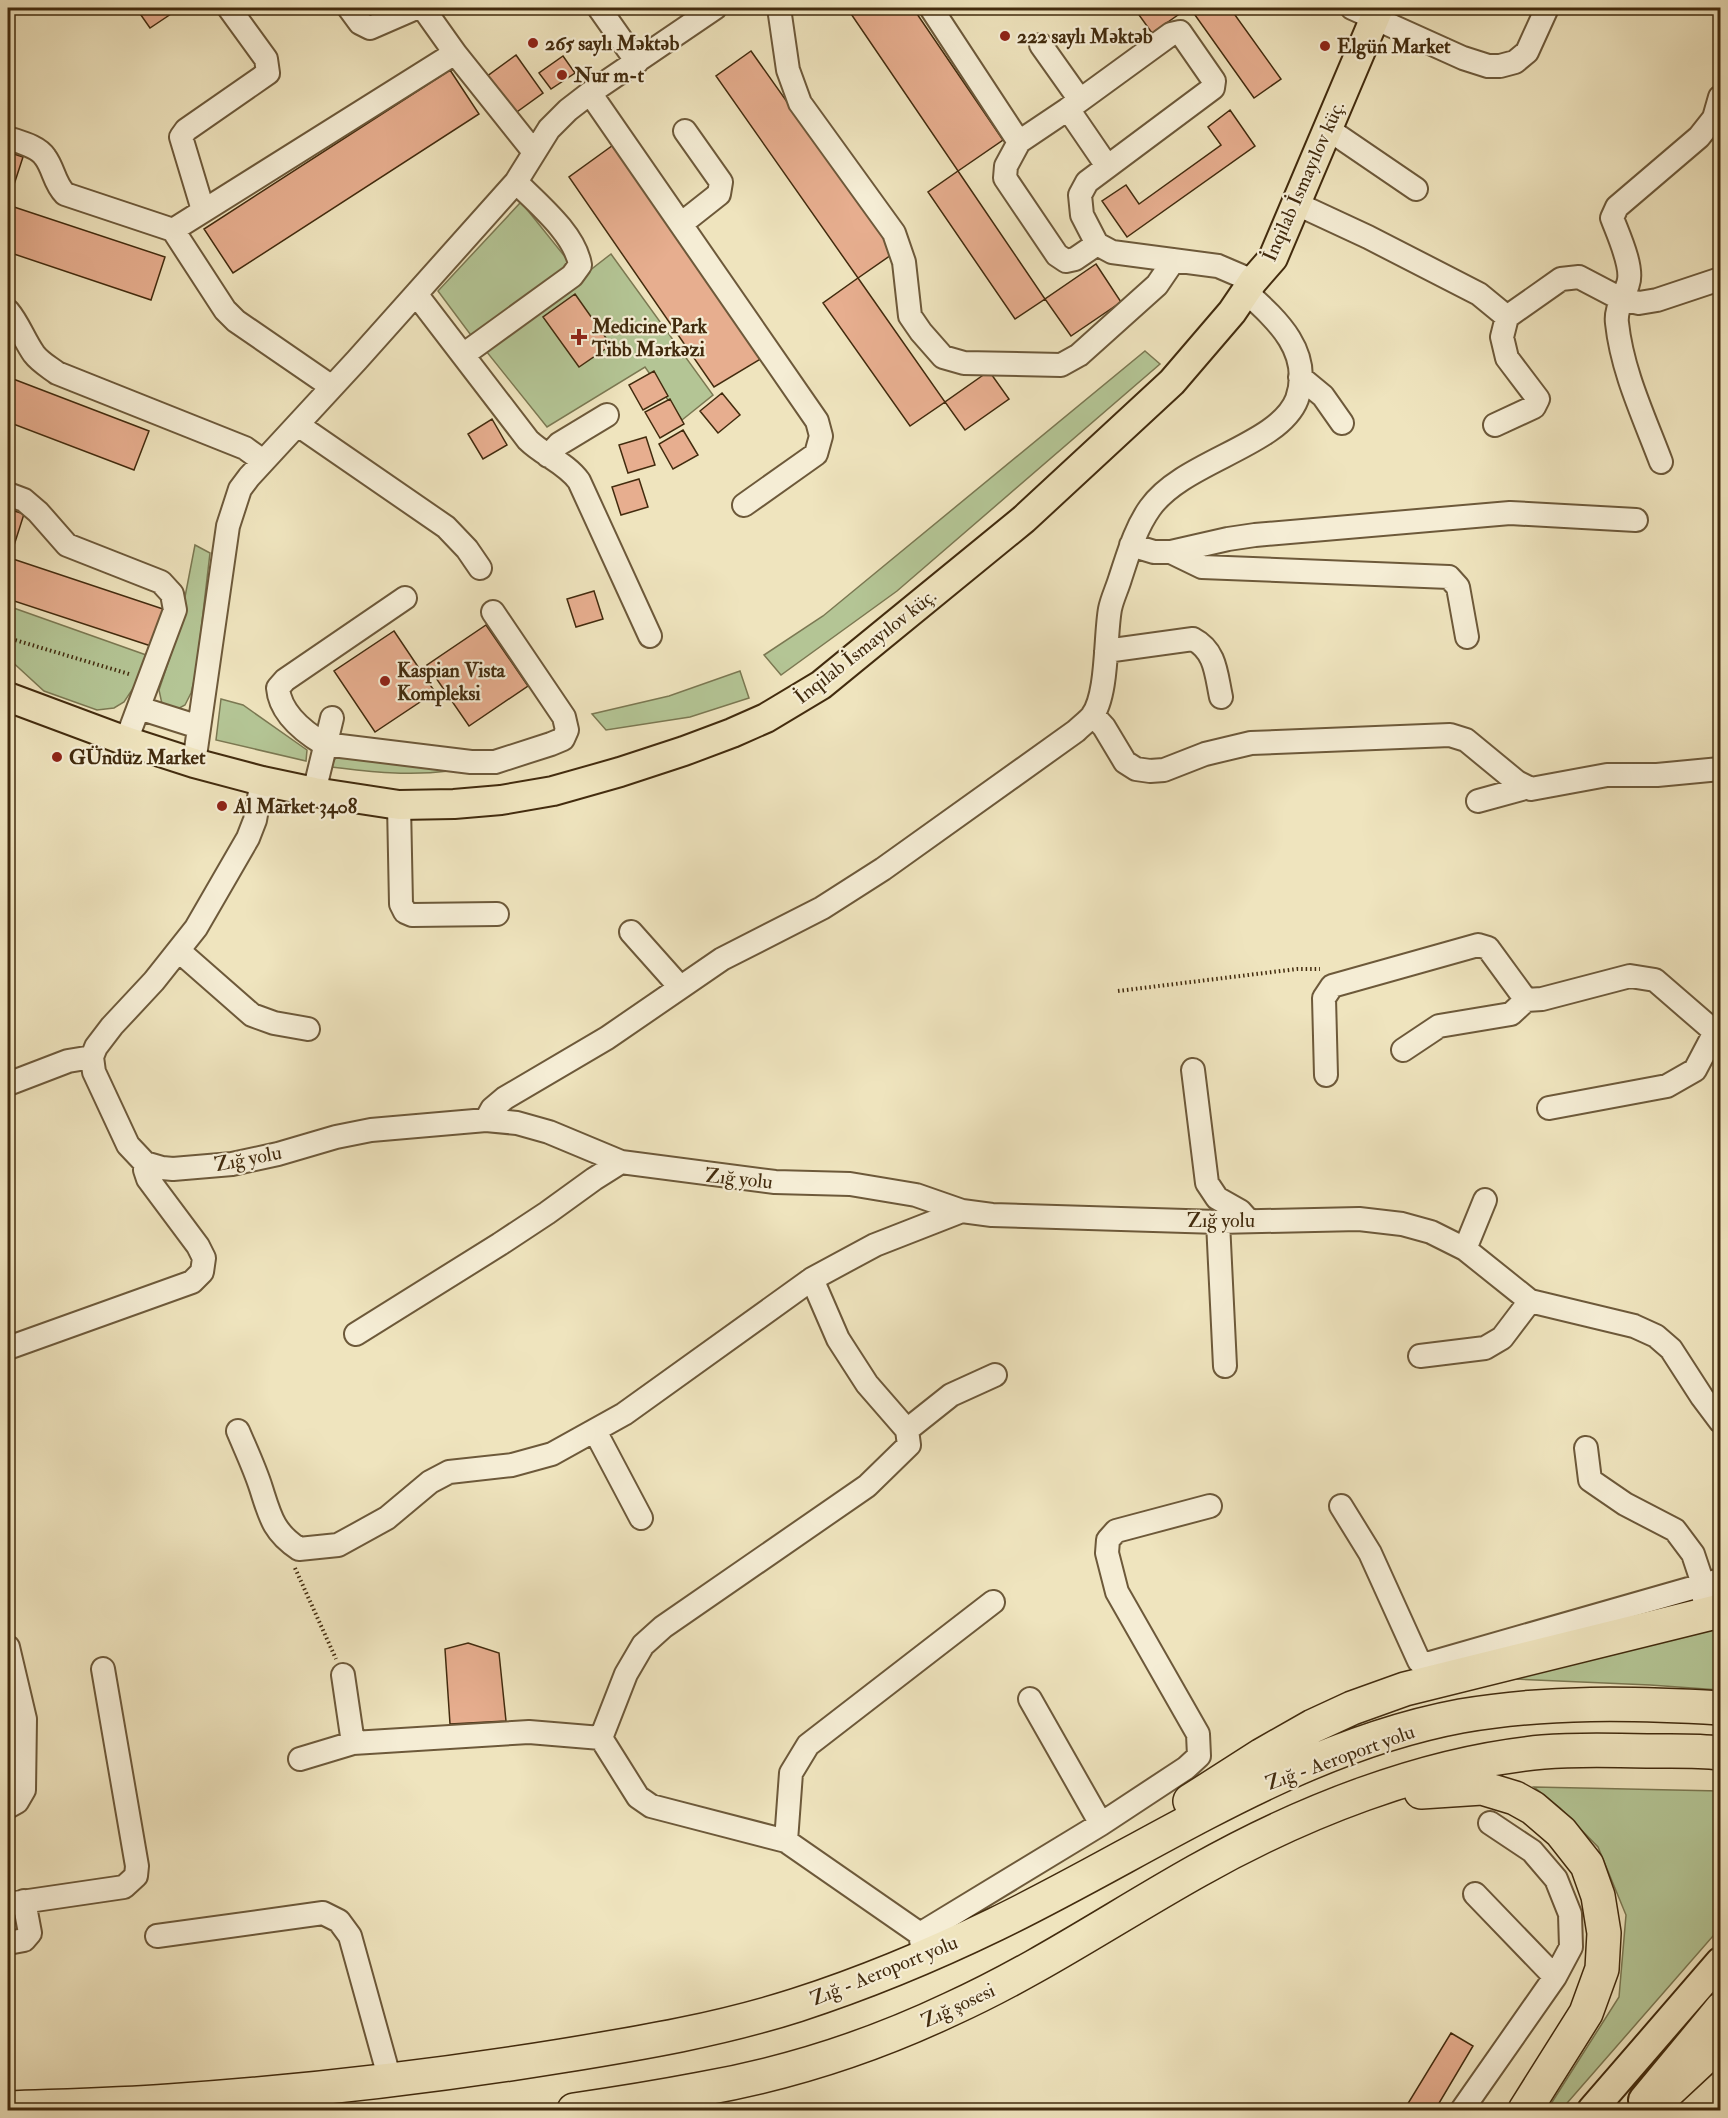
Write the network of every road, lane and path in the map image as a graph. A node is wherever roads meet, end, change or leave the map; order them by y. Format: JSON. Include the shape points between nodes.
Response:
{"nodes":[{"id":1,"x":229,"y":8,"type":"edge"},
{"id":2,"x":349,"y":8,"type":"edge"},
{"id":3,"x":416,"y":8,"type":"edge"},
{"id":4,"x":423,"y":8,"type":"edge"},
{"id":5,"x":599,"y":8,"type":"edge"},
{"id":6,"x":715,"y":8,"type":"edge"},
{"id":7,"x":779,"y":8,"type":"edge"},
{"id":8,"x":931,"y":8,"type":"edge"},
{"id":9,"x":1547,"y":8,"type":"edge"},
{"id":10,"x":1369,"y":11,"type":"edge"},
{"id":11,"x":1041,"y":45,"type":"dead end"},
{"id":12,"x":455,"y":53,"type":"junction"},
{"id":13,"x":637,"y":62,"type":"junction"},
{"id":14,"x":591,"y":93,"type":"junction"},
{"id":15,"x":1720,"y":97,"type":"edge"},
{"id":16,"x":1074,"y":105,"type":"junction"},
{"id":17,"x":1328,"y":129,"type":"junction"},
{"id":18,"x":685,"y":131,"type":"dead end"},
{"id":19,"x":8,"y":138,"type":"edge"},
{"id":20,"x":1019,"y":142,"type":"junction"},
{"id":21,"x":534,"y":152,"type":"junction"},
{"id":22,"x":1107,"y":166,"type":"junction"},
{"id":23,"x":516,"y":182,"type":"junction"},
{"id":24,"x":1416,"y":189,"type":"dead end"},
{"id":25,"x":1297,"y":204,"type":"junction"},
{"id":26,"x":203,"y":210,"type":"junction"},
{"id":27,"x":681,"y":224,"type":"junction"},
{"id":28,"x":173,"y":230,"type":"junction"},
{"id":29,"x":1097,"y":244,"type":"junction"},
{"id":30,"x":1174,"y":260,"type":"junction"},
{"id":31,"x":1720,"y":279,"type":"edge"},
{"id":32,"x":1249,"y":286,"type":"junction"},
{"id":33,"x":416,"y":294,"type":"junction"},
{"id":34,"x":1621,"y":299,"type":"junction"},
{"id":35,"x":8,"y":311,"type":"edge"},
{"id":36,"x":1507,"y":317,"type":"junction"},
{"id":37,"x":463,"y":356,"type":"junction"},
{"id":38,"x":1300,"y":377,"type":"junction"},
{"id":39,"x":332,"y":387,"type":"junction"},
{"id":40,"x":607,"y":415,"type":"dead end"},
{"id":41,"x":1342,"y":423,"type":"dead end"},
{"id":42,"x":298,"y":425,"type":"junction"},
{"id":43,"x":1495,"y":425,"type":"dead end"},
{"id":44,"x":548,"y":456,"type":"junction"},
{"id":45,"x":263,"y":460,"type":"junction"},
{"id":46,"x":1660,"y":462,"type":"dead end"},
{"id":47,"x":8,"y":494,"type":"edge"},
{"id":48,"x":744,"y":505,"type":"dead end"},
{"id":49,"x":1636,"y":520,"type":"dead end"},
{"id":50,"x":1131,"y":545,"type":"junction"},
{"id":51,"x":1171,"y":552,"type":"junction"},
{"id":52,"x":480,"y":568,"type":"dead end"},
{"id":53,"x":405,"y":598,"type":"dead end"},
{"id":54,"x":493,"y":612,"type":"dead end"},
{"id":55,"x":8,"y":634,"type":"edge"},
{"id":56,"x":650,"y":636,"type":"dead end"},
{"id":57,"x":1467,"y":637,"type":"dead end"},
{"id":58,"x":1107,"y":651,"type":"junction"},
{"id":59,"x":149,"y":680,"type":"junction"},
{"id":60,"x":8,"y":697,"type":"edge"},
{"id":61,"x":1221,"y":697,"type":"dead end"},
{"id":62,"x":139,"y":708,"type":"junction"},
{"id":63,"x":1093,"y":715,"type":"junction"},
{"id":64,"x":332,"y":718,"type":"dead end"},
{"id":65,"x":199,"y":727,"type":"junction"},
{"id":66,"x":126,"y":741,"type":"junction"},
{"id":67,"x":324,"y":744,"type":"junction"},
{"id":68,"x":194,"y":763,"type":"junction"},
{"id":69,"x":1720,"y":769,"type":"edge"},
{"id":70,"x":262,"y":781,"type":"junction"},
{"id":71,"x":1525,"y":788,"type":"junction"},
{"id":72,"x":314,"y":792,"type":"junction"},
{"id":73,"x":1478,"y":801,"type":"dead end"},
{"id":74,"x":399,"y":805,"type":"junction"},
{"id":75,"x":497,"y":914,"type":"dead end"},
{"id":76,"x":631,"y":932,"type":"dead end"},
{"id":77,"x":179,"y":951,"type":"junction"},
{"id":78,"x":1356,"y":979,"type":"junction"},
{"id":79,"x":680,"y":987,"type":"junction"},
{"id":80,"x":1118,"y":991,"type":"dead end"},
{"id":81,"x":1526,"y":999,"type":"junction"},
{"id":82,"x":308,"y":1029,"type":"dead end"},
{"id":83,"x":1718,"y":1031,"type":"edge"},
{"id":84,"x":1403,"y":1050,"type":"dead end"},
{"id":85,"x":92,"y":1058,"type":"junction"},
{"id":86,"x":1193,"y":1070,"type":"dead end"},
{"id":87,"x":1326,"y":1075,"type":"dead end"},
{"id":88,"x":8,"y":1084,"type":"edge"},
{"id":89,"x":1549,"y":1108,"type":"dead end"},
{"id":90,"x":486,"y":1120,"type":"junction"},
{"id":91,"x":621,"y":1162,"type":"junction"},
{"id":92,"x":145,"y":1163,"type":"junction"},
{"id":93,"x":1485,"y":1200,"type":"dead end"},
{"id":94,"x":962,"y":1211,"type":"junction"},
{"id":95,"x":1248,"y":1220,"type":"junction"},
{"id":96,"x":1218,"y":1221,"type":"junction"},
{"id":97,"x":1465,"y":1249,"type":"junction"},
{"id":98,"x":812,"y":1279,"type":"junction"},
{"id":99,"x":1530,"y":1301,"type":"junction"},
{"id":100,"x":356,"y":1335,"type":"dead end"},
{"id":101,"x":8,"y":1348,"type":"edge"},
{"id":102,"x":1420,"y":1356,"type":"dead end"},
{"id":103,"x":1225,"y":1366,"type":"dead end"},
{"id":104,"x":994,"y":1375,"type":"dead end"},
{"id":105,"x":1720,"y":1421,"type":"edge"},
{"id":106,"x":908,"y":1430,"type":"junction"},
{"id":107,"x":238,"y":1431,"type":"dead end"},
{"id":108,"x":595,"y":1431,"type":"junction"},
{"id":109,"x":1586,"y":1448,"type":"dead end"},
{"id":110,"x":1210,"y":1506,"type":"dead end"},
{"id":111,"x":1341,"y":1506,"type":"dead end"},
{"id":112,"x":640,"y":1518,"type":"dead end"},
{"id":113,"x":299,"y":1549,"type":"junction"},
{"id":114,"x":1712,"y":1597,"type":"edge"},
{"id":115,"x":993,"y":1602,"type":"dead end"},
{"id":116,"x":8,"y":1647,"type":"edge"},
{"id":117,"x":103,"y":1669,"type":"dead end"},
{"id":118,"x":343,"y":1675,"type":"joint"},
{"id":119,"x":12,"y":1687,"type":"edge"},
{"id":120,"x":1030,"y":1699,"type":"dead end"},
{"id":121,"x":1720,"y":1708,"type":"edge"},
{"id":122,"x":601,"y":1738,"type":"junction"},
{"id":123,"x":353,"y":1743,"type":"junction"},
{"id":124,"x":1720,"y":1753,"type":"edge"},
{"id":125,"x":300,"y":1759,"type":"dead end"},
{"id":126,"x":8,"y":1808,"type":"edge"},
{"id":127,"x":1311,"y":1815,"type":"junction"},
{"id":128,"x":1490,"y":1823,"type":"dead end"},
{"id":129,"x":1101,"y":1824,"type":"junction"},
{"id":130,"x":786,"y":1841,"type":"junction"},
{"id":131,"x":1475,"y":1894,"type":"dead end"},
{"id":132,"x":16,"y":1903,"type":"edge"},
{"id":133,"x":996,"y":1924,"type":"junction"},
{"id":134,"x":157,"y":1936,"type":"dead end"},
{"id":135,"x":8,"y":1943,"type":"edge"},
{"id":136,"x":922,"y":1945,"type":"junction"},
{"id":137,"x":1720,"y":1962,"type":"edge"},
{"id":138,"x":1555,"y":1977,"type":"junction"},
{"id":139,"x":1720,"y":2007,"type":"edge"},
{"id":140,"x":1720,"y":2043,"type":"edge"},
{"id":141,"x":390,"y":2080,"type":"junction"},
{"id":142,"x":8,"y":2108,"type":"edge"},
{"id":143,"x":574,"y":2110,"type":"edge"},
{"id":144,"x":1462,"y":2110,"type":"edge"},
{"id":145,"x":1525,"y":2110,"type":"edge"},
{"id":146,"x":1592,"y":2110,"type":"edge"},
{"id":147,"x":1634,"y":2110,"type":"edge"},
{"id":148,"x":1648,"y":2110,"type":"edge"}],
"edges":[{"from":1,"to":26,"type":"street","via":[[266,59],[268,73],[186,130],[181,138]]},
{"from":2,"to":3,"type":"street","via":[[370,28]]},
{"from":4,"to":12,"type":"street"},
{"from":5,"to":13,"type":"street"},
{"from":6,"to":13,"type":"street"},
{"from":7,"to":30,"type":"street","via":[[788,70],[800,103],[894,233],[904,262],[910,316],[943,357],[964,363],[1061,365],[1080,355],[1157,285]]},
{"from":8,"to":20,"type":"street"},
{"from":9,"to":10,"type":"street","via":[[1527,52],[1515,62],[1500,66],[1462,58]]},
{"from":10,"to":17,"type":"main road","name":"İnqilab İsmayılov küç."},
{"from":11,"to":16,"type":"street"},
{"from":12,"to":21,"type":"street"},
{"from":12,"to":26,"type":"street"},
{"from":13,"to":14,"type":"street"},
{"from":14,"to":21,"type":"street","via":[[549,129]]},
{"from":14,"to":27,"type":"street"},
{"from":15,"to":34,"type":"street","via":[[1714,118],[1699,137],[1617,207],[1612,218],[1629,269],[1629,282]]},
{"from":16,"to":20,"type":"street"},
{"from":16,"to":22,"type":"street"},
{"from":16,"to":22,"type":"street","via":[[1171,34],[1180,32],[1214,81],[1213,88]]},
{"from":17,"to":24,"type":"street"},
{"from":17,"to":25,"type":"main road","name":"İnqilab İsmayılov küç."},
{"from":18,"to":27,"type":"street","via":[[721,182],[719,194]]},
{"from":19,"to":28,"type":"street","via":[[45,156],[65,194]]},
{"from":20,"to":29,"type":"street","via":[[1006,166],[1005,178],[1058,255],[1066,261],[1075,259]]},
{"from":21,"to":23,"type":"street"},
{"from":22,"to":29,"type":"street","via":[[1087,182],[1080,195],[1082,215]]},
{"from":23,"to":33,"type":"street"},
{"from":23,"to":37,"type":"street","via":[[559,224],[579,255],[580,265],[572,276]]},
{"from":25,"to":32,"type":"main road","name":"İnqilab İsmayılov küç.","via":[[1273,258]]},
{"from":25,"to":36,"type":"street","via":[[1479,294]]},
{"from":26,"to":28,"type":"street"},
{"from":27,"to":48,"type":"street","via":[[817,421],[821,436],[816,454]]},
{"from":28,"to":39,"type":"street","via":[[236,321]]},
{"from":29,"to":30,"type":"street","via":[[1112,252]]},
{"from":30,"to":32,"type":"street","via":[[1218,266],[1238,273]]},
{"from":31,"to":34,"type":"street","via":[[1657,300],[1639,303]]},
{"from":32,"to":38,"type":"street","via":[[1293,343]]},
{"from":32,"to":74,"type":"main road","name":"İnqilab İsmayılov küç.","via":[[1232,312],[1172,382],[1024,519],[821,685],[796,701],[732,733],[553,791],[477,802]]},
{"from":33,"to":37,"type":"street"},
{"from":33,"to":39,"type":"street"},
{"from":34,"to":36,"type":"street","via":[[1579,277],[1561,279]]},
{"from":34,"to":46,"type":"street","via":[[1616,320],[1622,355]]},
{"from":35,"to":45,"type":"street","via":[[34,353],[57,373],[245,448]]},
{"from":36,"to":43,"type":"street","via":[[1502,338],[1507,358],[1538,399],[1534,407]]},
{"from":37,"to":44,"type":"street","via":[[528,440]]},
{"from":38,"to":41,"type":"street","via":[[1323,396]]},
{"from":38,"to":50,"type":"street","via":[[1297,398],[1288,414],[1272,429],[1164,492],[1150,508]]},
{"from":39,"to":42,"type":"street"},
{"from":40,"to":44,"type":"street","via":[[559,444]]},
{"from":42,"to":45,"type":"street"},
{"from":42,"to":52,"type":"street","via":[[446,527]]},
{"from":44,"to":56,"type":"street","via":[[579,481]]},
{"from":45,"to":65,"type":"street","via":[[240,489],[231,510]]},
{"from":47,"to":59,"type":"street","via":[[24,500],[38,512],[67,545],[161,582],[172,594],[176,610]]},
{"from":49,"to":51,"type":"street","via":[[1510,513],[1255,535]]},
{"from":50,"to":51,"type":"street"},
{"from":50,"to":58,"type":"street","via":[[1110,609]]},
{"from":51,"to":57,"type":"street","via":[[1202,567],[1449,577],[1458,587]]},
{"from":53,"to":67,"type":"street","via":[[278,688],[279,700],[290,715]]},
{"from":54,"to":67,"type":"street","via":[[564,717],[567,730],[563,739],[495,762]]},
{"from":55,"to":59,"type":"path","via":[[15,640]]},
{"from":58,"to":61,"type":"street","via":[[1193,639],[1204,645],[1211,656]]},
{"from":58,"to":63,"type":"street"},
{"from":59,"to":62,"type":"street"},
{"from":60,"to":66,"type":"main road","name":"İnqilab İsmayılov küç."},
{"from":62,"to":65,"type":"street"},
{"from":62,"to":66,"type":"street"},
{"from":63,"to":71,"type":"street","via":[[1125,762],[1136,769],[1164,770],[1205,754],[1251,743],[1450,735],[1466,740]]},
{"from":63,"to":79,"type":"street","via":[[883,869],[822,908],[722,959]]},
{"from":64,"to":67,"type":"street"},
{"from":65,"to":68,"type":"street"},
{"from":66,"to":68,"type":"main road","name":"İnqilab İsmayılov küç."},
{"from":67,"to":72,"type":"street"},
{"from":68,"to":70,"type":"main road","name":"İnqilab İsmayılov küç."},
{"from":69,"to":71,"type":"street","via":[[1607,775]]},
{"from":70,"to":72,"type":"main road","name":"İnqilab İsmayılov küç."},
{"from":70,"to":77,"type":"street","via":[[248,838]]},
{"from":71,"to":73,"type":"street"},
{"from":72,"to":74,"type":"main road","name":"İnqilab İsmayılov küç."},
{"from":74,"to":75,"type":"street","via":[[401,904],[405,912]]},
{"from":76,"to":79,"type":"street"},
{"from":77,"to":82,"type":"street","via":[[252,1015]]},
{"from":77,"to":85,"type":"street","via":[[112,1026]]},
{"from":78,"to":80,"type":"path","via":[[1339,970],[1297,969]]},
{"from":78,"to":81,"type":"street","via":[[1478,945],[1488,948]]},
{"from":78,"to":87,"type":"street","via":[[1332,986],[1324,998]]},
{"from":79,"to":90,"type":"street","via":[[607,1038],[505,1098]]},
{"from":81,"to":83,"type":"street","via":[[1542,999],[1630,976],[1655,980]]},
{"from":81,"to":84,"type":"street","via":[[1511,1014],[1439,1026]]},
{"from":83,"to":89,"type":"street","via":[[1695,1070],[1666,1086]]},
{"from":85,"to":88,"type":"street","via":[[68,1061]]},
{"from":85,"to":92,"type":"street","via":[[115,1120],[128,1145]]},
{"from":86,"to":95,"type":"street","via":[[1207,1183],[1217,1198]]},
{"from":90,"to":91,"type":"street","name":"Zığ yolu","via":[[549,1132]]},
{"from":90,"to":92,"type":"street","name":"Zığ yolu","via":[[371,1130],[232,1164],[173,1169]]},
{"from":91,"to":94,"type":"street","name":"Zığ yolu","via":[[775,1182],[850,1184],[916,1195]]},
{"from":91,"to":100,"type":"street"},
{"from":92,"to":101,"type":"street","via":[[148,1179],[198,1246],[204,1258],[202,1272],[192,1282]]},
{"from":93,"to":97,"type":"street"},
{"from":94,"to":96,"type":"street","name":"Zığ yolu"},
{"from":94,"to":98,"type":"street","via":[[875,1245]]},
{"from":95,"to":96,"type":"street","name":"Zığ yolu"},
{"from":95,"to":97,"type":"street","name":"Zığ yolu","via":[[1359,1219],[1402,1224],[1431,1232]]},
{"from":96,"to":103,"type":"street"},
{"from":97,"to":99,"type":"street","name":"Zığ yolu"},
{"from":98,"to":106,"type":"street","via":[[838,1338],[867,1384]]},
{"from":98,"to":108,"type":"street"},
{"from":99,"to":102,"type":"street","via":[[1502,1338],[1485,1348]]},
{"from":99,"to":105,"type":"street","name":"Zığ yolu","via":[[1634,1326],[1656,1336],[1671,1349]]},
{"from":104,"to":106,"type":"street","via":[[951,1395]]},
{"from":106,"to":122,"type":"street","via":[[909,1445],[867,1486],[663,1627],[643,1645],[626,1674]]},
{"from":107,"to":113,"type":"street","via":[[270,1518],[285,1540]]},
{"from":108,"to":112,"type":"street"},
{"from":108,"to":113,"type":"street","via":[[552,1454],[512,1465],[448,1472],[387,1518],[338,1545]]},
{"from":109,"to":114,"type":"street","via":[[1590,1480],[1624,1504],[1675,1530],[1692,1554]]},
{"from":110,"to":129,"type":"street","via":[[1116,1532],[1108,1540],[1107,1553],[1117,1592],[1198,1734],[1199,1756]]},
{"from":111,"to":114,"type":"street","via":[[1370,1553],[1419,1661],[1431,1663]]},
{"from":113,"to":118,"type":"path","via":[[295,1568]]},
{"from":114,"to":133,"type":"highway","via":[[1405,1689],[1312,1726]]},
{"from":115,"to":130,"type":"street","via":[[808,1745],[791,1773]]},
{"from":116,"to":119,"type":"street"},
{"from":117,"to":132,"type":"street","via":[[136,1876],[124,1887]]},
{"from":118,"to":123,"type":"street"},
{"from":119,"to":126,"type":"street","via":[[25,1719],[24,1790]]},
{"from":120,"to":129,"type":"street"},
{"from":121,"to":133,"type":"highway","name":"Zığ - Aeroport yolu","via":[[1618,1703],[1535,1707],[1460,1717],[1389,1735],[1294,1770]]},
{"from":122,"to":123,"type":"street","via":[[529,1732]]},
{"from":122,"to":130,"type":"street","via":[[638,1797],[651,1806]]},
{"from":123,"to":125,"type":"street"},
{"from":124,"to":127,"type":"highway","via":[[1543,1752],[1473,1763],[1403,1781]]},
{"from":127,"to":143,"type":"highway","name":"Zığ şosesi","via":[[1199,1870],[1011,1979],[889,2036],[822,2060],[704,2089]]},
{"from":127,"to":145,"type":"highway","via":[[1410,1793],[1482,1788],[1533,1808],[1561,1832],[1587,1865],[1598,1896],[1604,1933],[1602,1969],[1586,2013]]},
{"from":128,"to":138,"type":"street","via":[[1532,1851],[1556,1879],[1570,1914],[1571,1947]]},
{"from":129,"to":136,"type":"street"},
{"from":130,"to":136,"type":"street"},
{"from":131,"to":138,"type":"street"},
{"from":132,"to":135,"type":"street","via":[[30,1933],[24,1940]]},
{"from":133,"to":136,"type":"highway","name":"Zığ - Aeroport yolu"},
{"from":134,"to":141,"type":"street","via":[[323,1913],[339,1921],[350,1936]]},
{"from":136,"to":141,"type":"highway","name":"Zığ - Aeroport yolu","via":[[796,2006],[687,2035],[477,2070]]},
{"from":137,"to":146,"type":"main road"},
{"from":138,"to":144,"type":"street"},
{"from":139,"to":147,"type":"main road"},
{"from":140,"to":148,"type":"highway"},
{"from":141,"to":142,"type":"highway","name":"Zığ - Aeroport yolu","via":[[167,2102]]}]}
